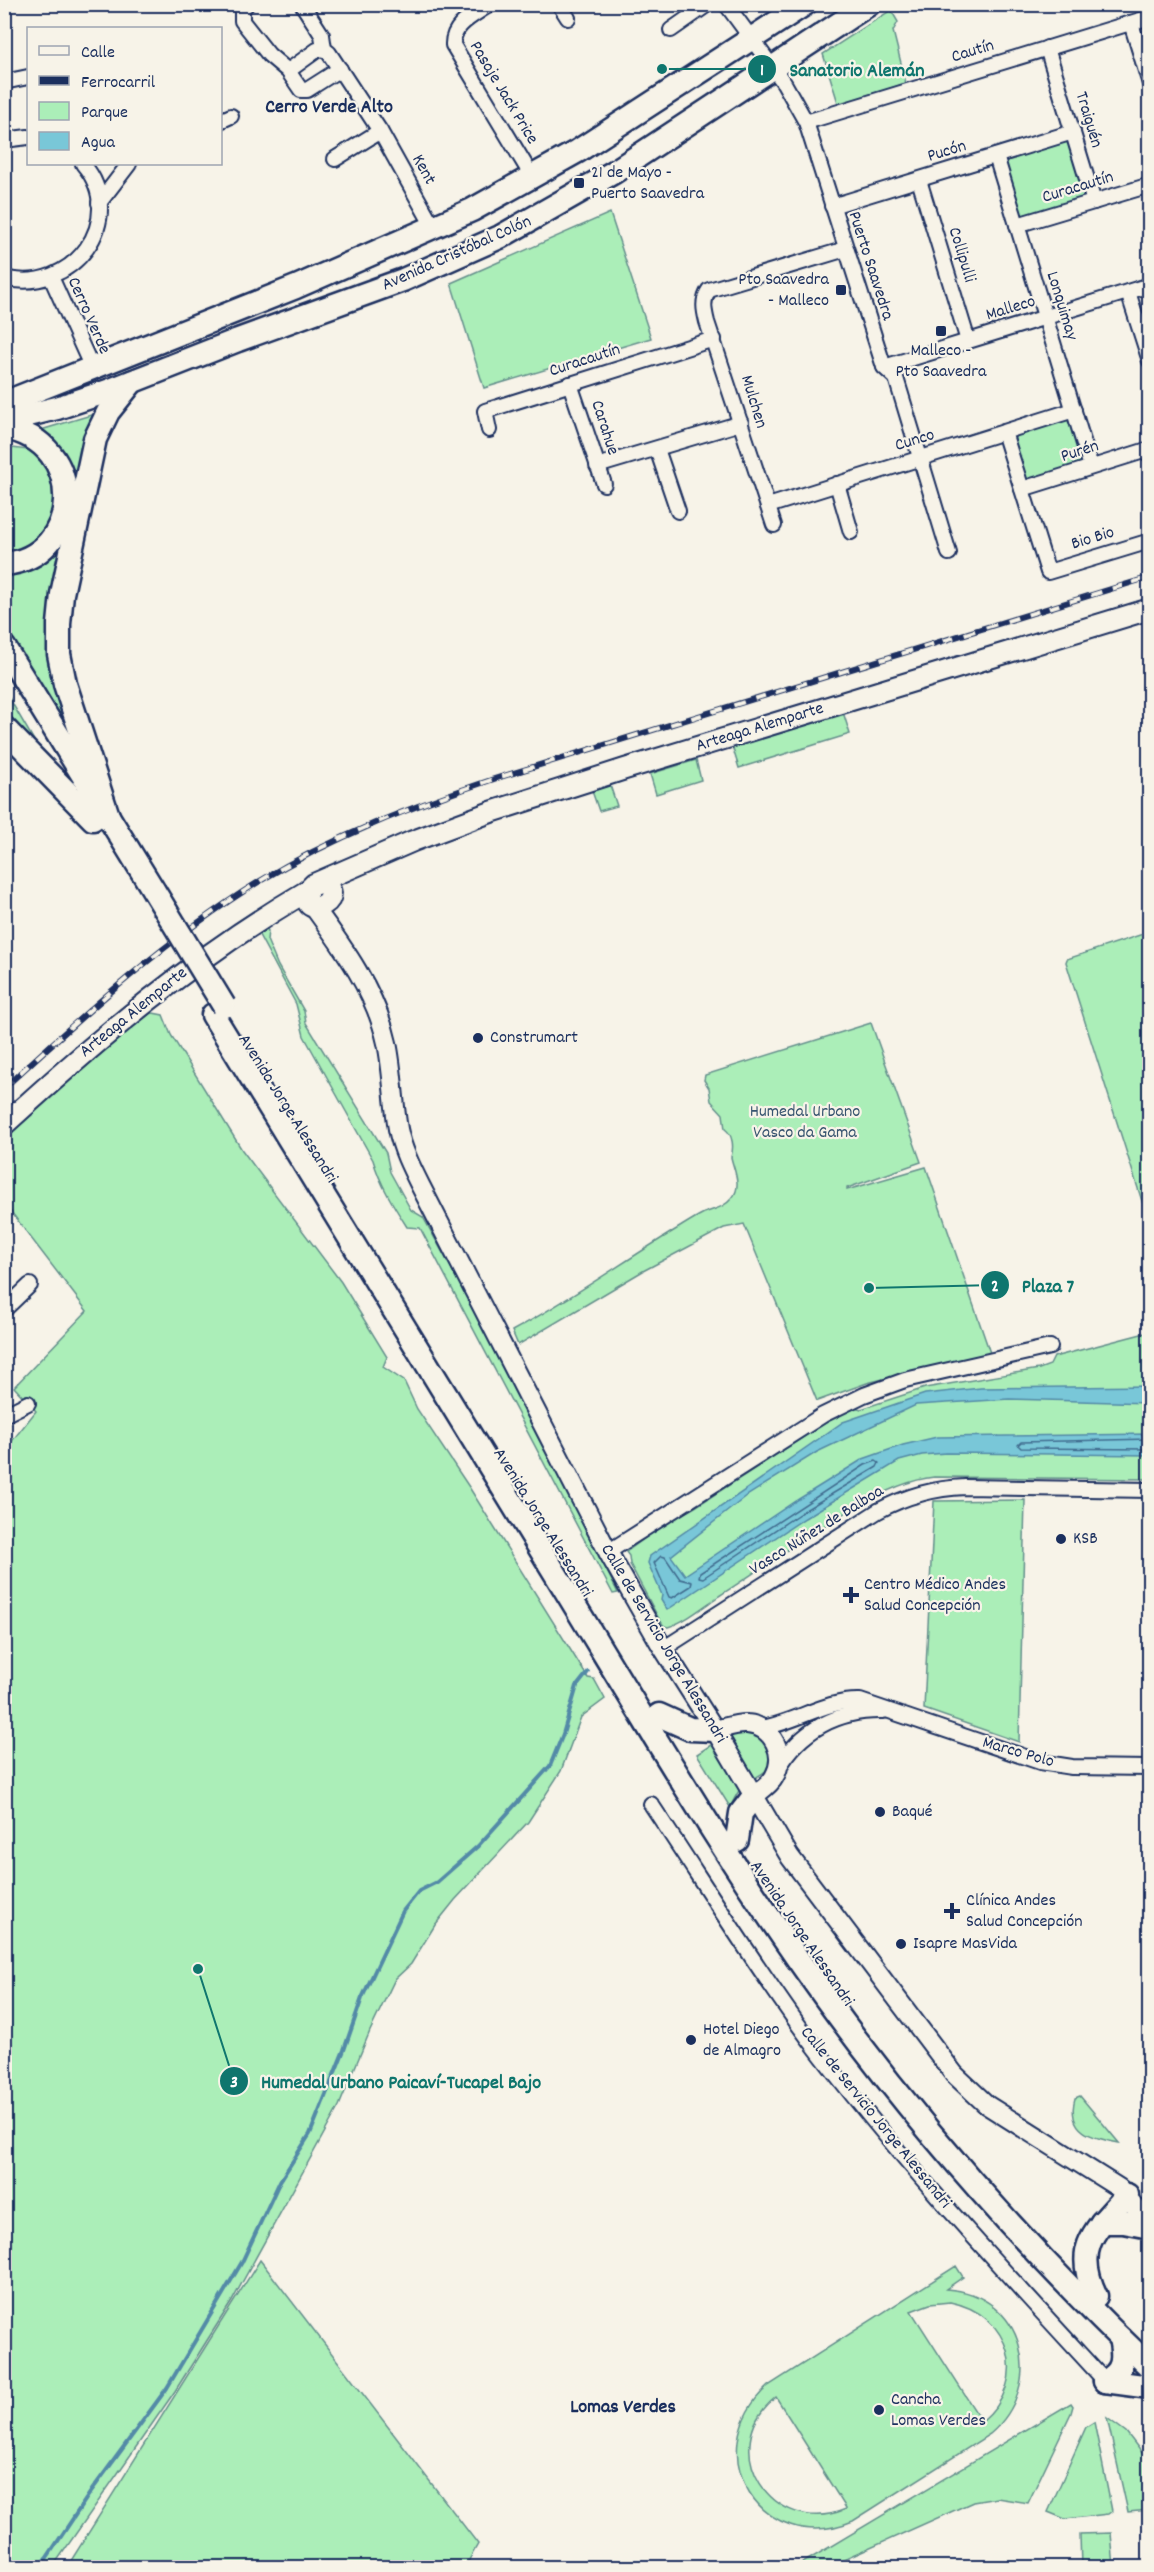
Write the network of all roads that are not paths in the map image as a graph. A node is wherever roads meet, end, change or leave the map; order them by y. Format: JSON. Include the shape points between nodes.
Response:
{"nodes":[{"id":1,"x":247,"y":4,"type":"edge"},
{"id":2,"x":302,"y":4,"type":"edge"},
{"id":3,"x":490,"y":4,"type":"edge"},
{"id":4,"x":559,"y":4,"type":"edge"},
{"id":5,"x":708,"y":4,"type":"edge"},
{"id":6,"x":726,"y":4,"type":"edge"},
{"id":7,"x":805,"y":4,"type":"edge"},
{"id":8,"x":869,"y":4,"type":"edge"},
{"id":9,"x":1149,"y":17,"type":"edge"},
{"id":10,"x":568,"y":18,"type":"dead end"},
{"id":11,"x":1131,"y":23,"type":"junction"},
{"id":12,"x":671,"y":30,"type":"dead end"},
{"id":13,"x":751,"y":40,"type":"junction"},
{"id":14,"x":1047,"y":48,"type":"junction"},
{"id":15,"x":324,"y":49,"type":"junction"},
{"id":16,"x":773,"y":68,"type":"junction"},
{"id":17,"x":340,"y":69,"type":"junction"},
{"id":18,"x":288,"y":71,"type":"junction"},
{"id":19,"x":27,"y":77,"type":"edge"},
{"id":20,"x":4,"y":82,"type":"edge"},
{"id":21,"x":1149,"y":84,"type":"edge"},
{"id":22,"x":806,"y":122,"type":"junction"},
{"id":23,"x":380,"y":131,"type":"junction"},
{"id":24,"x":1073,"y":132,"type":"junction"},
{"id":25,"x":27,"y":137,"type":"edge"},
{"id":26,"x":4,"y":140,"type":"edge"},
{"id":27,"x":996,"y":156,"type":"junction"},
{"id":28,"x":335,"y":159,"type":"dead end"},
{"id":29,"x":84,"y":165,"type":"edge"},
{"id":30,"x":128,"y":165,"type":"edge"},
{"id":31,"x":533,"y":178,"type":"junction"},
{"id":32,"x":919,"y":180,"type":"junction"},
{"id":33,"x":1149,"y":185,"type":"edge"},
{"id":34,"x":1094,"y":202,"type":"junction"},
{"id":35,"x":99,"y":203,"type":"junction"},
{"id":36,"x":832,"y":206,"type":"junction"},
{"id":37,"x":1017,"y":225,"type":"junction"},
{"id":38,"x":434,"y":228,"type":"junction"},
{"id":39,"x":846,"y":249,"type":"junction"},
{"id":40,"x":51,"y":277,"type":"junction"},
{"id":41,"x":4,"y":278,"type":"edge"},
{"id":42,"x":1149,"y":285,"type":"edge"},
{"id":43,"x":1128,"y":292,"type":"junction"},
{"id":44,"x":1046,"y":317,"type":"junction"},
{"id":45,"x":714,"y":339,"type":"junction"},
{"id":46,"x":968,"y":341,"type":"junction"},
{"id":47,"x":1149,"y":361,"type":"edge"},
{"id":48,"x":884,"y":367,"type":"junction"},
{"id":49,"x":93,"y":370,"type":"junction"},
{"id":50,"x":132,"y":382,"type":"junction"},
{"id":51,"x":570,"y":384,"type":"junction"},
{"id":52,"x":4,"y":403,"type":"edge"},
{"id":53,"x":1074,"y":410,"type":"junction"},
{"id":54,"x":4,"y":421,"type":"edge"},
{"id":55,"x":741,"y":423,"type":"junction"},
{"id":56,"x":4,"y":428,"type":"edge"},
{"id":57,"x":489,"y":430,"type":"dead end"},
{"id":58,"x":1004,"y":432,"type":"junction"},
{"id":59,"x":657,"y":449,"type":"junction"},
{"id":60,"x":1149,"y":449,"type":"edge"},
{"id":61,"x":920,"y":458,"type":"junction"},
{"id":62,"x":597,"y":466,"type":"junction"},
{"id":63,"x":1091,"y":467,"type":"junction"},
{"id":64,"x":604,"y":484,"type":"dead end"},
{"id":65,"x":837,"y":484,"type":"junction"},
{"id":66,"x":1022,"y":489,"type":"junction"},
{"id":67,"x":768,"y":506,"type":"junction"},
{"id":68,"x":678,"y":511,"type":"dead end"},
{"id":69,"x":774,"y":525,"type":"dead end"},
{"id":70,"x":851,"y":532,"type":"dead end"},
{"id":71,"x":1149,"y":541,"type":"edge"},
{"id":72,"x":949,"y":553,"type":"dead end"},
{"id":73,"x":4,"y":564,"type":"edge"},
{"id":74,"x":1149,"y":609,"type":"edge"},
{"id":75,"x":4,"y":646,"type":"edge"},
{"id":76,"x":4,"y":674,"type":"edge"},
{"id":77,"x":4,"y":728,"type":"edge"},
{"id":78,"x":101,"y":819,"type":"junction"},
{"id":79,"x":318,"y":897,"type":"junction"},
{"id":80,"x":218,"y":1010,"type":"junction"},
{"id":81,"x":4,"y":1125,"type":"edge"},
{"id":82,"x":30,"y":1285,"type":"dead end"},
{"id":83,"x":4,"y":1310,"type":"edge"},
{"id":84,"x":1050,"y":1347,"type":"dead end"},
{"id":85,"x":28,"y":1403,"type":"dead end"},
{"id":86,"x":4,"y":1415,"type":"edge"},
{"id":87,"x":1149,"y":1490,"type":"edge"},
{"id":88,"x":608,"y":1552,"type":"junction"},
{"id":89,"x":663,"y":1649,"type":"junction"},
{"id":90,"x":891,"y":1712,"type":"junction"},
{"id":91,"x":659,"y":1715,"type":"junction"},
{"id":92,"x":717,"y":1722,"type":"junction"},
{"id":93,"x":761,"y":1728,"type":"junction"},
{"id":94,"x":1149,"y":1768,"type":"edge"},
{"id":95,"x":778,"y":1769,"type":"junction"},
{"id":96,"x":760,"y":1791,"type":"junction"},
{"id":97,"x":651,"y":1804,"type":"dead end"},
{"id":98,"x":737,"y":1840,"type":"junction"},
{"id":99,"x":1127,"y":2195,"type":"junction"},
{"id":100,"x":1102,"y":2222,"type":"junction"},
{"id":101,"x":1149,"y":2226,"type":"edge"},
{"id":102,"x":1096,"y":2296,"type":"junction"},
{"id":103,"x":1120,"y":2338,"type":"junction"},
{"id":104,"x":1149,"y":2347,"type":"edge"},
{"id":105,"x":1149,"y":2367,"type":"edge"},
{"id":106,"x":1106,"y":2381,"type":"junction"},
{"id":107,"x":1149,"y":2387,"type":"edge"}],
"edges":[{"from":1,"to":18,"type":"street","via":[[242,9],[242,21],[268,55]]},
{"from":2,"to":15,"type":"street","name":"Kent","via":[[322,35]]},
{"from":3,"to":31,"type":"street","name":"Pasaje Jack Price","via":[[458,28],[453,45]]},
{"from":4,"to":10,"type":"street"},
{"from":5,"to":12,"type":"street"},
{"from":6,"to":13,"type":"street","name":"Puerto Saavedra"},
{"from":7,"to":13,"type":"main road","name":"Avenida Cristóbal Colón"},
{"from":8,"to":16,"type":"main road","name":"Avenida Cristóbal Colón"},
{"from":9,"to":11,"type":"street","name":"Cautín"},
{"from":11,"to":14,"type":"street","name":"Cautín"},
{"from":11,"to":21,"type":"street"},
{"from":13,"to":16,"type":"street","name":"Puerto Saavedra"},
{"from":13,"to":31,"type":"main road","name":"Avenida Cristóbal Colón"},
{"from":14,"to":22,"type":"street","name":"Cautín"},
{"from":14,"to":24,"type":"street","name":"Traiguén"},
{"from":15,"to":17,"type":"street","name":"Kent"},
{"from":15,"to":18,"type":"street"},
{"from":16,"to":22,"type":"street","name":"Puerto Saavedra"},
{"from":16,"to":50,"type":"main road","name":"Avenida Cristóbal Colón","via":[[614,172],[500,237],[403,280]]},
{"from":17,"to":18,"type":"street","via":[[303,91]]},
{"from":17,"to":23,"type":"street","name":"Kent"},
{"from":19,"to":20,"type":"street"},
{"from":22,"to":36,"type":"street","name":"Puerto Saavedra"},
{"from":23,"to":28,"type":"street"},
{"from":23,"to":38,"type":"street","name":"Kent"},
{"from":24,"to":27,"type":"street","name":"Pucón"},
{"from":24,"to":34,"type":"street","name":"Traiguén"},
{"from":25,"to":26,"type":"street"},
{"from":27,"to":32,"type":"street","name":"Pucón"},
{"from":27,"to":37,"type":"street","name":"Lonquimay"},
{"from":29,"to":35,"type":"street","name":"Cerro Verde"},
{"from":30,"to":35,"type":"street","name":"Cerro Verde"},
{"from":31,"to":38,"type":"main road","name":"Avenida Cristóbal Colón"},
{"from":32,"to":36,"type":"street","name":"Pucón"},
{"from":32,"to":46,"type":"street","name":"Collipulli"},
{"from":33,"to":34,"type":"street","name":"Curacautín"},
{"from":34,"to":37,"type":"street","name":"Curacautín"},
{"from":35,"to":40,"type":"street","name":"Cerro Verde","via":[[97,227],[87,248],[72,266]]},
{"from":36,"to":39,"type":"street","name":"Puerto Saavedra"},
{"from":37,"to":44,"type":"street","name":"Lonquimay"},
{"from":38,"to":49,"type":"main road","name":"Avenida Cristóbal Colón"},
{"from":39,"to":45,"type":"street","name":"Mulchen","via":[[709,290],[704,310]]},
{"from":39,"to":48,"type":"street","name":"Puerto Saavedra"},
{"from":40,"to":41,"type":"street","name":"Cerro Verde","via":[[26,282]]},
{"from":40,"to":49,"type":"street","name":"Cerro Verde"},
{"from":42,"to":43,"type":"street","name":"Malleco"},
{"from":43,"to":44,"type":"street","name":"Malleco"},
{"from":43,"to":47,"type":"street"},
{"from":44,"to":46,"type":"street","name":"Malleco"},
{"from":44,"to":53,"type":"street","name":"Lonquimay"},
{"from":45,"to":51,"type":"street","name":"Curacautín"},
{"from":45,"to":55,"type":"street","name":"Mulchen"},
{"from":46,"to":48,"type":"street","name":"Malleco"},
{"from":48,"to":61,"type":"street","name":"Puerto Saavedra","via":[[896,378]]},
{"from":49,"to":52,"type":"main road","name":"Avenida Cristóbal Colón"},
{"from":50,"to":54,"type":"main road","name":"Avenida Cristóbal Colón","via":[[77,402]]},
{"from":50,"to":78,"type":"main road","via":[[108,412],[95,439],[59,624],[65,684]]},
{"from":51,"to":57,"type":"street","name":"Curacautín","via":[[485,411]]},
{"from":51,"to":62,"type":"street","name":"Carahue"},
{"from":53,"to":58,"type":"street","name":"Cunco"},
{"from":53,"to":63,"type":"street","name":"Lonquimay"},
{"from":55,"to":59,"type":"street"},
{"from":55,"to":67,"type":"street","name":"Mulchen"},
{"from":56,"to":73,"type":"main road","via":[[31,436],[51,453],[64,478],[65,498],[61,520],[44,547],[27,558]]},
{"from":58,"to":61,"type":"street","name":"Cunco"},
{"from":58,"to":66,"type":"street"},
{"from":59,"to":62,"type":"street"},
{"from":59,"to":68,"type":"street"},
{"from":60,"to":63,"type":"street","name":"Purén"},
{"from":61,"to":65,"type":"street","name":"Cunco"},
{"from":61,"to":72,"type":"street","name":"Puerto Saavedra"},
{"from":62,"to":64,"type":"street","name":"Carahue"},
{"from":63,"to":66,"type":"street","name":"Purén"},
{"from":65,"to":67,"type":"street","name":"Cunco"},
{"from":65,"to":70,"type":"street"},
{"from":66,"to":71,"type":"street","name":"Bio Bio","via":[[1048,572]]},
{"from":67,"to":69,"type":"street","name":"Mulchen"},
{"from":74,"to":79,"type":"main road","name":"Arteaga Alemparte","via":[[457,824],[374,859]]},
{"from":75,"to":78,"type":"main road","name":"Avenida Jorge Alessandri"},
{"from":76,"to":78,"type":"main road","name":"Avenida Jorge Alessandri"},
{"from":77,"to":78,"type":"main road"},
{"from":78,"to":80,"type":"main road","name":"Avenida Jorge Alessandri"},
{"from":79,"to":81,"type":"main road","name":"Arteaga Alemparte","via":[[271,912],[212,951],[147,1001]]},
{"from":79,"to":88,"type":"street","name":"Calle de Servicio Jorge Alessandri","via":[[373,1004],[387,1041],[398,1130],[408,1159]]},
{"from":80,"to":91,"type":"main road","name":"Avenida Jorge Alessandri"},
{"from":80,"to":103,"type":"main road","name":"Avenida Jorge Alessandri","via":[[668,1757],[781,1934],[861,2045],[945,2151],[1052,2270]]},
{"from":82,"to":83,"type":"street"},
{"from":84,"to":88,"type":"street","via":[[905,1380],[864,1395],[823,1415]]},
{"from":85,"to":86,"type":"street"},
{"from":87,"to":89,"type":"street","name":"Vasco Núñez de Balboa","via":[[951,1488],[907,1498],[878,1511]]},
{"from":88,"to":89,"type":"street","name":"Calle de Servicio Jorge Alessandri"},
{"from":89,"to":92,"type":"street","name":"Calle de Servicio Jorge Alessandri"},
{"from":90,"to":93,"type":"street","name":"Marco Polo","via":[[870,1703],[842,1701]]},
{"from":90,"to":94,"type":"street","name":"Marco Polo","via":[[1040,1762],[1072,1767]]},
{"from":90,"to":95,"type":"street","name":"Marco Polo","via":[[858,1713],[818,1726],[791,1748]]},
{"from":91,"to":92,"type":"main road","via":[[690,1729]]},
{"from":91,"to":98,"type":"main road","name":"Avenida Jorge Alessandri"},
{"from":92,"to":93,"type":"street","name":"Marco Polo"},
{"from":92,"to":96,"type":"street","name":"Calle de Servicio Jorge Alessandri"},
{"from":93,"to":95,"type":"street","via":[[778,1748]]},
{"from":95,"to":96,"type":"street","name":"Marco Polo"},
{"from":96,"to":98,"type":"main road","via":[[741,1813]]},
{"from":96,"to":99,"type":"street","name":"Calle de Servicio Jorge Alessandri","via":[[767,1821],[820,1899],[954,2074],[987,2105]]},
{"from":97,"to":106,"type":"street","name":"Calle de Servicio Jorge Alessandri","via":[[777,1994],[836,2073],[946,2205]]},
{"from":98,"to":102,"type":"main road","name":"Avenida Jorge Alessandri","via":[[811,1953],[905,2079],[998,2191]]},
{"from":99,"to":100,"type":"main road"},
{"from":99,"to":101,"type":"street","name":"Calle de Servicio Jorge Alessandri"},
{"from":100,"to":101,"type":"main road"},
{"from":100,"to":102,"type":"main road","via":[[1091,2235],[1086,2255]]},
{"from":102,"to":104,"type":"main road","name":"Avenida Jorge Alessandri"},
{"from":103,"to":105,"type":"main road","name":"Avenida Jorge Alessandri"},
{"from":103,"to":106,"type":"main road","via":[[1122,2365]]},
{"from":106,"to":107,"type":"main road"}]}
